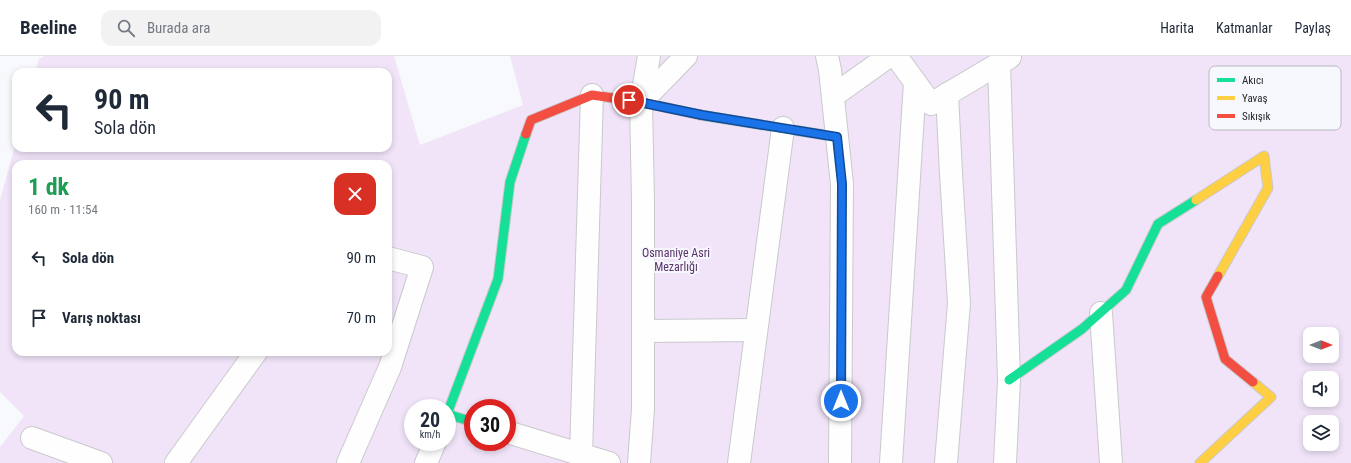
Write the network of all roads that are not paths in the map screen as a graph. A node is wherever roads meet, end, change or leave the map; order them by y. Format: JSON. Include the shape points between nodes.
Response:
{"nodes":[{"id":1,"x":649,"y":56,"type":"edge"},
{"id":2,"x":686,"y":56,"type":"edge"},
{"id":3,"x":827,"y":56,"type":"edge"},
{"id":4,"x":889,"y":56,"type":"edge"},
{"id":5,"x":896,"y":56,"type":"edge"},
{"id":6,"x":1005,"y":59,"type":"edge"},
{"id":7,"x":915,"y":82,"type":"junction"},
{"id":8,"x":947,"y":94,"type":"junction"},
{"id":9,"x":592,"y":95,"type":"junction"},
{"id":10,"x":833,"y":96,"type":"junction"},
{"id":11,"x":641,"y":102,"type":"junction"},
{"id":12,"x":783,"y":128,"type":"junction"},
{"id":13,"x":837,"y":137,"type":"junction"},
{"id":14,"x":392,"y":259,"type":"edge"},
{"id":15,"x":1101,"y":313,"type":"junction"},
{"id":16,"x":756,"y":330,"type":"junction"},
{"id":17,"x":643,"y":331,"type":"junction"},
{"id":18,"x":253,"y":356,"type":"edge"},
{"id":19,"x":1009,"y":380,"type":"junction"},
{"id":20,"x":453,"y":399,"type":"edge"},
{"id":21,"x":516,"y":435,"type":"edge"},
{"id":22,"x":32,"y":438,"type":"dead end"},
{"id":23,"x":431,"y":451,"type":"edge"},
{"id":24,"x":581,"y":455,"type":"junction"},
{"id":25,"x":101,"y":463,"type":"edge"},
{"id":26,"x":176,"y":463,"type":"edge"},
{"id":27,"x":348,"y":463,"type":"edge"},
{"id":28,"x":426,"y":463,"type":"edge"},
{"id":29,"x":609,"y":463,"type":"edge"},
{"id":30,"x":639,"y":463,"type":"edge"},
{"id":31,"x":739,"y":463,"type":"edge"},
{"id":32,"x":840,"y":463,"type":"edge"},
{"id":33,"x":891,"y":463,"type":"edge"},
{"id":34,"x":946,"y":463,"type":"edge"},
{"id":35,"x":1005,"y":463,"type":"edge"},
{"id":36,"x":1111,"y":463,"type":"edge"},
{"id":37,"x":1200,"y":463,"type":"edge"}],
"edges":[{"from":1,"to":11,"type":"street"},
{"from":2,"to":11,"type":"street"},
{"from":3,"to":10,"type":"street"},
{"from":4,"to":10,"type":"street"},
{"from":5,"to":7,"type":"street"},
{"from":6,"to":8,"type":"street"},
{"from":6,"to":19,"type":"street"},
{"from":7,"to":8,"type":"street","via":[[931,104]]},
{"from":7,"to":33,"type":"street"},
{"from":8,"to":34,"type":"street","via":[[959,303]]},
{"from":9,"to":11,"type":"street"},
{"from":9,"to":20,"type":"street","via":[[531,120],[510,182],[498,279]]},
{"from":9,"to":24,"type":"street"},
{"from":10,"to":13,"type":"street"},
{"from":11,"to":12,"type":"street"},
{"from":11,"to":17,"type":"street"},
{"from":12,"to":13,"type":"street"},
{"from":12,"to":16,"type":"street"},
{"from":13,"to":32,"type":"street","via":[[842,184]]},
{"from":14,"to":27,"type":"street","via":[[422,267],[390,367]]},
{"from":15,"to":19,"type":"street"},
{"from":15,"to":36,"type":"street"},
{"from":15,"to":37,"type":"street","via":[[1126,290],[1158,224],[1264,156],[1268,188],[1206,297],[1225,359],[1271,397]]},
{"from":16,"to":17,"type":"street"},
{"from":16,"to":31,"type":"street"},
{"from":17,"to":30,"type":"street","via":[[643,409]]},
{"from":18,"to":26,"type":"street"},
{"from":19,"to":35,"type":"street"},
{"from":21,"to":24,"type":"street"},
{"from":22,"to":25,"type":"street"},
{"from":23,"to":28,"type":"street"},
{"from":24,"to":29,"type":"street"}]}
